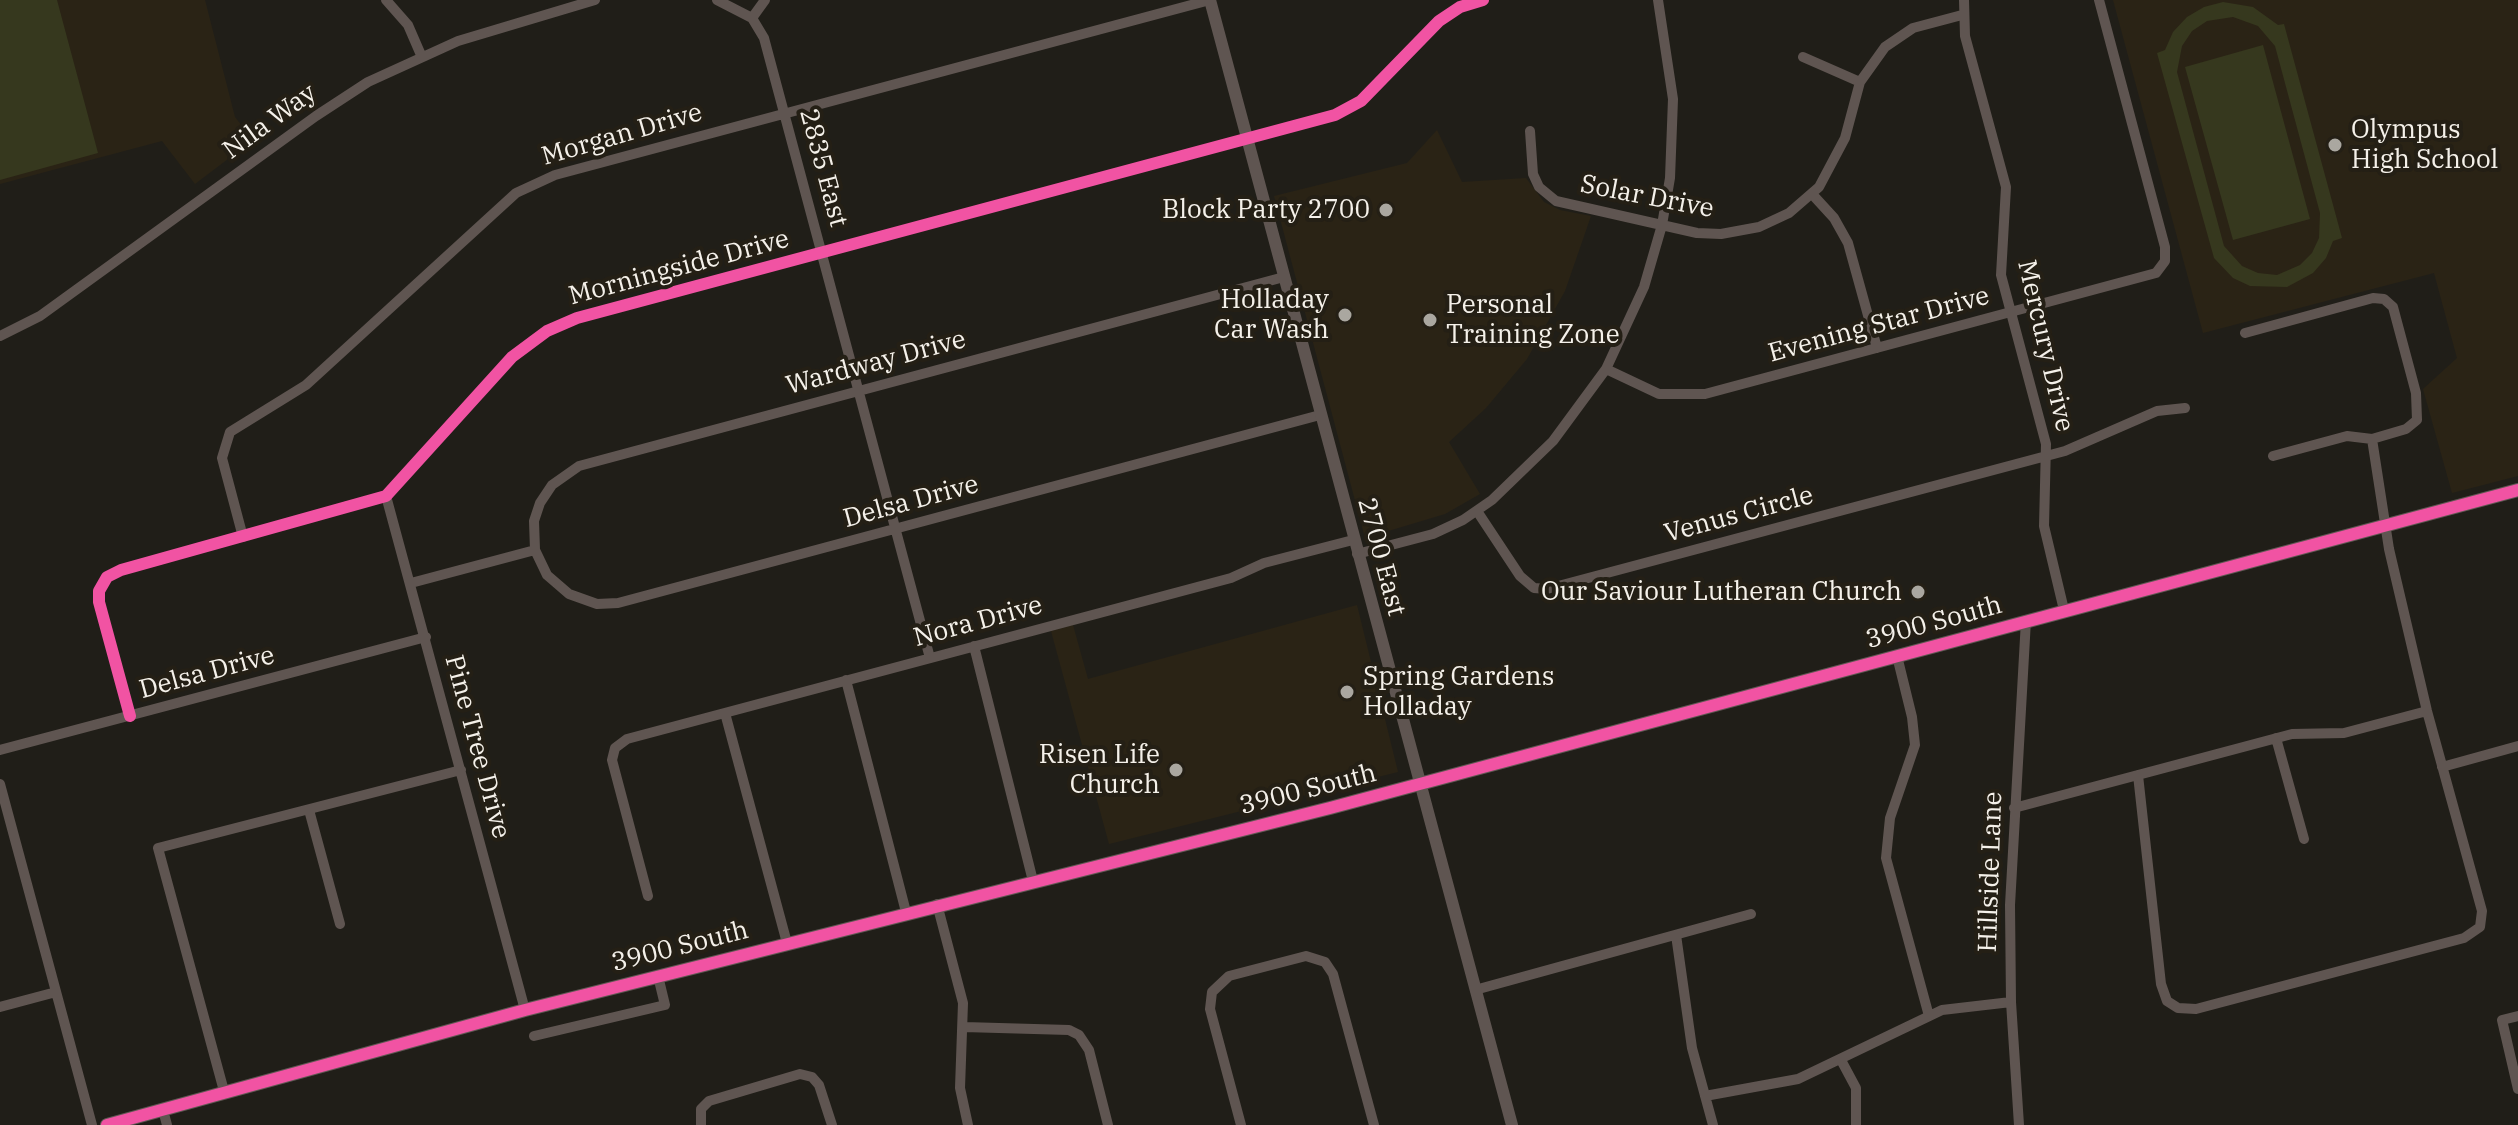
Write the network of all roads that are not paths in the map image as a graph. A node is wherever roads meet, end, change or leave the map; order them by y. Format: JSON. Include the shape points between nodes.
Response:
{"nodes":[{"id":1,"x":386,"y":0,"type":"edge"},
{"id":2,"x":595,"y":0,"type":"edge"},
{"id":3,"x":717,"y":0,"type":"edge"},
{"id":4,"x":765,"y":0,"type":"edge"},
{"id":5,"x":1210,"y":0,"type":"edge"},
{"id":6,"x":1483,"y":0,"type":"edge"},
{"id":7,"x":1658,"y":0,"type":"edge"},
{"id":8,"x":1964,"y":0,"type":"edge"},
{"id":9,"x":2099,"y":0,"type":"edge"},
{"id":10,"x":1962,"y":15,"type":"junction"},
{"id":11,"x":752,"y":18,"type":"junction"},
{"id":12,"x":421,"y":55,"type":"junction"},
{"id":13,"x":1803,"y":57,"type":"dead end"},
{"id":14,"x":1860,"y":82,"type":"junction"},
{"id":15,"x":786,"y":114,"type":"junction"},
{"id":16,"x":1530,"y":131,"type":"dead end"},
{"id":17,"x":1247,"y":139,"type":"junction"},
{"id":18,"x":1812,"y":194,"type":"junction"},
{"id":19,"x":1662,"y":225,"type":"junction"},
{"id":20,"x":823,"y":252,"type":"junction"},
{"id":21,"x":1284,"y":277,"type":"junction"},
{"id":22,"x":2010,"y":313,"type":"junction"},
{"id":23,"x":2245,"y":333,"type":"dead end"},
{"id":24,"x":0,"y":336,"type":"edge"},
{"id":25,"x":1877,"y":348,"type":"junction"},
{"id":26,"x":1606,"y":369,"type":"junction"},
{"id":27,"x":859,"y":390,"type":"junction"},
{"id":28,"x":2185,"y":408,"type":"dead end"},
{"id":29,"x":1320,"y":415,"type":"junction"},
{"id":30,"x":2372,"y":439,"type":"junction"},
{"id":31,"x":2047,"y":455,"type":"junction"},
{"id":32,"x":2273,"y":456,"type":"dead end"},
{"id":33,"x":2518,"y":490,"type":"edge"},
{"id":34,"x":386,"y":496,"type":"junction"},
{"id":35,"x":1477,"y":511,"type":"junction"},
{"id":36,"x":2386,"y":525,"type":"junction"},
{"id":37,"x":895,"y":529,"type":"junction"},
{"id":38,"x":243,"y":537,"type":"junction"},
{"id":39,"x":1353,"y":540,"type":"junction"},
{"id":40,"x":535,"y":550,"type":"junction"},
{"id":41,"x":1357,"y":554,"type":"junction"},
{"id":42,"x":411,"y":583,"type":"junction"},
{"id":43,"x":2064,"y":610,"type":"junction"},
{"id":44,"x":2026,"y":620,"type":"junction"},
{"id":45,"x":426,"y":637,"type":"junction"},
{"id":46,"x":974,"y":646,"type":"junction"},
{"id":47,"x":1897,"y":656,"type":"junction"},
{"id":48,"x":930,"y":658,"type":"junction"},
{"id":49,"x":846,"y":680,"type":"junction"},
{"id":50,"x":2427,"y":711,"type":"junction"},
{"id":51,"x":725,"y":713,"type":"junction"},
{"id":52,"x":130,"y":716,"type":"junction"},
{"id":53,"x":2276,"y":738,"type":"junction"},
{"id":54,"x":2518,"y":746,"type":"edge"},
{"id":55,"x":0,"y":750,"type":"edge"},
{"id":56,"x":2442,"y":767,"type":"junction"},
{"id":57,"x":461,"y":770,"type":"junction"},
{"id":58,"x":2138,"y":775,"type":"junction"},
{"id":59,"x":1419,"y":783,"type":"junction"},
{"id":60,"x":0,"y":784,"type":"edge"},
{"id":61,"x":2014,"y":808,"type":"junction"},
{"id":62,"x":309,"y":810,"type":"junction"},
{"id":63,"x":2304,"y":839,"type":"dead end"},
{"id":64,"x":1033,"y":881,"type":"junction"},
{"id":65,"x":648,"y":896,"type":"dead end"},
{"id":66,"x":937,"y":904,"type":"junction"},
{"id":67,"x":906,"y":912,"type":"junction"},
{"id":68,"x":1751,"y":914,"type":"dead end"},
{"id":69,"x":340,"y":924,"type":"dead end"},
{"id":70,"x":1676,"y":935,"type":"junction"},
{"id":71,"x":787,"y":943,"type":"junction"},
{"id":72,"x":658,"y":976,"type":"junction"},
{"id":73,"x":1475,"y":990,"type":"junction"},
{"id":74,"x":56,"y":992,"type":"junction"},
{"id":75,"x":2011,"y":1002,"type":"junction"},
{"id":76,"x":0,"y":1007,"type":"edge"},
{"id":77,"x":525,"y":1010,"type":"junction"},
{"id":78,"x":1929,"y":1016,"type":"junction"},
{"id":79,"x":2518,"y":1016,"type":"edge"},
{"id":80,"x":964,"y":1027,"type":"junction"},
{"id":81,"x":534,"y":1036,"type":"dead end"},
{"id":82,"x":1841,"y":1060,"type":"junction"},
{"id":83,"x":224,"y":1091,"type":"junction"},
{"id":84,"x":2517,"y":1094,"type":"edge"},
{"id":85,"x":1705,"y":1096,"type":"junction"},
{"id":86,"x":163,"y":1110,"type":"junction"},
{"id":87,"x":92,"y":1125,"type":"edge"},
{"id":88,"x":107,"y":1125,"type":"edge"},
{"id":89,"x":167,"y":1125,"type":"edge"},
{"id":90,"x":701,"y":1125,"type":"edge"},
{"id":91,"x":832,"y":1125,"type":"edge"},
{"id":92,"x":968,"y":1125,"type":"edge"},
{"id":93,"x":1108,"y":1125,"type":"edge"},
{"id":94,"x":1241,"y":1125,"type":"edge"},
{"id":95,"x":1374,"y":1125,"type":"edge"},
{"id":96,"x":1511,"y":1125,"type":"edge"},
{"id":97,"x":1713,"y":1125,"type":"edge"},
{"id":98,"x":1856,"y":1125,"type":"edge"},
{"id":99,"x":2019,"y":1125,"type":"edge"}],
"edges":[{"from":1,"to":12,"type":"street","via":[[408,25]]},
{"from":2,"to":12,"type":"street","name":"Nila Way"},
{"from":3,"to":11,"type":"street"},
{"from":4,"to":11,"type":"street"},
{"from":5,"to":15,"type":"street","name":"Morgan Drive"},
{"from":5,"to":17,"type":"street","name":"2700 East"},
{"from":6,"to":17,"type":"street","name":"Morningside Drive","via":[[1439,21],[1352,106]]},
{"from":7,"to":19,"type":"street","via":[[1673,99]]},
{"from":8,"to":10,"type":"street","name":"Mercury Drive"},
{"from":9,"to":22,"type":"street","name":"Evening Star Drive","via":[[2165,247],[2163,266],[2147,277]]},
{"from":10,"to":14,"type":"street","name":"Solar Drive","via":[[1904,33],[1878,54]]},
{"from":10,"to":22,"type":"street","name":"Mercury Drive","via":[[2006,187],[2000,264]]},
{"from":11,"to":15,"type":"street","name":"2835 East","via":[[763,33]]},
{"from":12,"to":24,"type":"street","name":"Nila Way","via":[[334,102],[40,316]]},
{"from":13,"to":14,"type":"street"},
{"from":14,"to":18,"type":"street","name":"Solar Drive","via":[[1839,152]]},
{"from":15,"to":20,"type":"street","name":"2835 East"},
{"from":15,"to":38,"type":"street","name":"Morgan Drive","via":[[555,175],[498,206],[306,385],[230,432],[222,458]]},
{"from":16,"to":19,"type":"street","name":"Solar Drive","via":[[1533,174],[1548,196]]},
{"from":17,"to":20,"type":"street","name":"Morningside Drive"},
{"from":17,"to":21,"type":"street","name":"2700 East"},
{"from":18,"to":19,"type":"street","name":"Solar Drive","via":[[1780,218],[1746,231],[1709,234]]},
{"from":18,"to":25,"type":"street","via":[[1848,243]]},
{"from":19,"to":26,"type":"street","via":[[1638,302]]},
{"from":20,"to":27,"type":"street","name":"2835 East"},
{"from":20,"to":34,"type":"street","name":"Morningside Drive","via":[[577,318],[547,331],[512,357]]},
{"from":21,"to":27,"type":"street","name":"Wardway Drive"},
{"from":21,"to":29,"type":"street","name":"2700 East"},
{"from":22,"to":25,"type":"street","name":"Evening Star Drive"},
{"from":22,"to":31,"type":"street","name":"Mercury Drive"},
{"from":23,"to":30,"type":"street","via":[[2373,298],[2388,302],[2419,413],[2413,426]]},
{"from":25,"to":26,"type":"street","name":"Evening Star Drive","via":[[1692,395],[1647,390]]},
{"from":26,"to":35,"type":"street","via":[[1538,458]]},
{"from":27,"to":37,"type":"street","name":"2835 East"},
{"from":27,"to":40,"type":"street","name":"Wardway Drive","via":[[579,466],[560,477],[540,503],[534,521]]},
{"from":28,"to":31,"type":"street","name":"Venus Circle","via":[[2161,410],[2076,448]]},
{"from":29,"to":37,"type":"street","name":"Delsa Drive"},
{"from":29,"to":39,"type":"street","name":"2700 East"},
{"from":30,"to":32,"type":"street","via":[[2347,436]]},
{"from":30,"to":36,"type":"street"},
{"from":31,"to":35,"type":"street","name":"Venus Circle","via":[[1547,589],[1534,588],[1520,576]]},
{"from":31,"to":43,"type":"street","name":"Mercury Drive","via":[[2044,526]]},
{"from":33,"to":36,"type":"main road","name":"3900 South"},
{"from":34,"to":38,"type":"street"},
{"from":34,"to":42,"type":"street","name":"Pine Tree Drive"},
{"from":35,"to":41,"type":"street","via":[[1433,534]]},
{"from":36,"to":43,"type":"main road","name":"3900 South"},
{"from":36,"to":50,"type":"street"},
{"from":37,"to":40,"type":"street","name":"Delsa Drive","via":[[608,604],[561,589]]},
{"from":37,"to":48,"type":"street","name":"2835 East"},
{"from":38,"to":52,"type":"street","via":[[115,571],[101,586],[99,602]]},
{"from":39,"to":41,"type":"street","name":"2700 East"},
{"from":39,"to":46,"type":"street","name":"Nora Drive"},
{"from":40,"to":42,"type":"street"},
{"from":41,"to":59,"type":"street","name":"2700 East"},
{"from":42,"to":45,"type":"street","name":"Pine Tree Drive"},
{"from":43,"to":44,"type":"main road","name":"3900 South"},
{"from":44,"to":47,"type":"main road","name":"3900 South"},
{"from":44,"to":61,"type":"street","name":"Hillside Lane"},
{"from":45,"to":52,"type":"street","name":"Delsa Drive"},
{"from":45,"to":57,"type":"street","name":"Pine Tree Drive"},
{"from":46,"to":48,"type":"street","name":"Nora Drive"},
{"from":46,"to":64,"type":"street"},
{"from":47,"to":59,"type":"main road","name":"3900 South"},
{"from":47,"to":78,"type":"street","via":[[1915,745],[1890,818],[1886,858]]},
{"from":48,"to":49,"type":"street","name":"Nora Drive"},
{"from":49,"to":51,"type":"street","name":"Nora Drive"},
{"from":49,"to":67,"type":"street"},
{"from":50,"to":53,"type":"street","via":[[2344,733],[2303,732]]},
{"from":50,"to":56,"type":"street"},
{"from":51,"to":65,"type":"street","name":"Nora Drive","via":[[631,738],[615,748],[612,765]]},
{"from":51,"to":71,"type":"street"},
{"from":52,"to":55,"type":"street","name":"Delsa Drive"},
{"from":53,"to":58,"type":"street"},
{"from":53,"to":63,"type":"street"},
{"from":54,"to":56,"type":"street"},
{"from":56,"to":58,"type":"street","via":[[2482,911],[2480,927],[2464,938],[2196,1009],[2167,1001],[2161,984]]},
{"from":57,"to":62,"type":"street"},
{"from":57,"to":77,"type":"street","name":"Pine Tree Drive"},
{"from":58,"to":61,"type":"street"},
{"from":59,"to":64,"type":"main road","name":"3900 South"},
{"from":59,"to":73,"type":"street","name":"2700 East"},
{"from":60,"to":74,"type":"street"},
{"from":61,"to":75,"type":"street","name":"Hillside Lane"},
{"from":62,"to":69,"type":"street"},
{"from":62,"to":83,"type":"street","via":[[158,848]]},
{"from":64,"to":66,"type":"main road","name":"3900 South"},
{"from":66,"to":67,"type":"main road","name":"3900 South"},
{"from":66,"to":80,"type":"street"},
{"from":67,"to":71,"type":"main road","name":"3900 South"},
{"from":68,"to":70,"type":"street"},
{"from":70,"to":73,"type":"street"},
{"from":70,"to":85,"type":"street","via":[[1692,1048]]},
{"from":71,"to":72,"type":"main road","name":"3900 South"},
{"from":72,"to":77,"type":"main road","name":"3900 South"},
{"from":72,"to":81,"type":"street","via":[[665,1005]]},
{"from":73,"to":96,"type":"street","name":"2700 East"},
{"from":74,"to":76,"type":"street"},
{"from":74,"to":87,"type":"street"},
{"from":75,"to":78,"type":"street"},
{"from":75,"to":99,"type":"street","name":"Hillside Lane"},
{"from":77,"to":83,"type":"main road","name":"3900 South"},
{"from":78,"to":82,"type":"street"},
{"from":79,"to":84,"type":"street","via":[[2502,1020]]},
{"from":80,"to":92,"type":"street","via":[[960,1088]]},
{"from":80,"to":93,"type":"street","via":[[1075,1032],[1089,1050]]},
{"from":82,"to":85,"type":"street","via":[[1789,1081]]},
{"from":82,"to":98,"type":"street","via":[[1856,1088]]},
{"from":83,"to":86,"type":"main road","name":"3900 South"},
{"from":85,"to":97,"type":"street"},
{"from":86,"to":88,"type":"main road","name":"3900 South"},
{"from":86,"to":89,"type":"street"},
{"from":90,"to":91,"type":"street","via":[[701,1109],[720,1095],[789,1076],[812,1077]]},
{"from":94,"to":95,"type":"street","via":[[1210,1009],[1214,987],[1229,976],[1301,956],[1321,959],[1333,974]]}]}
